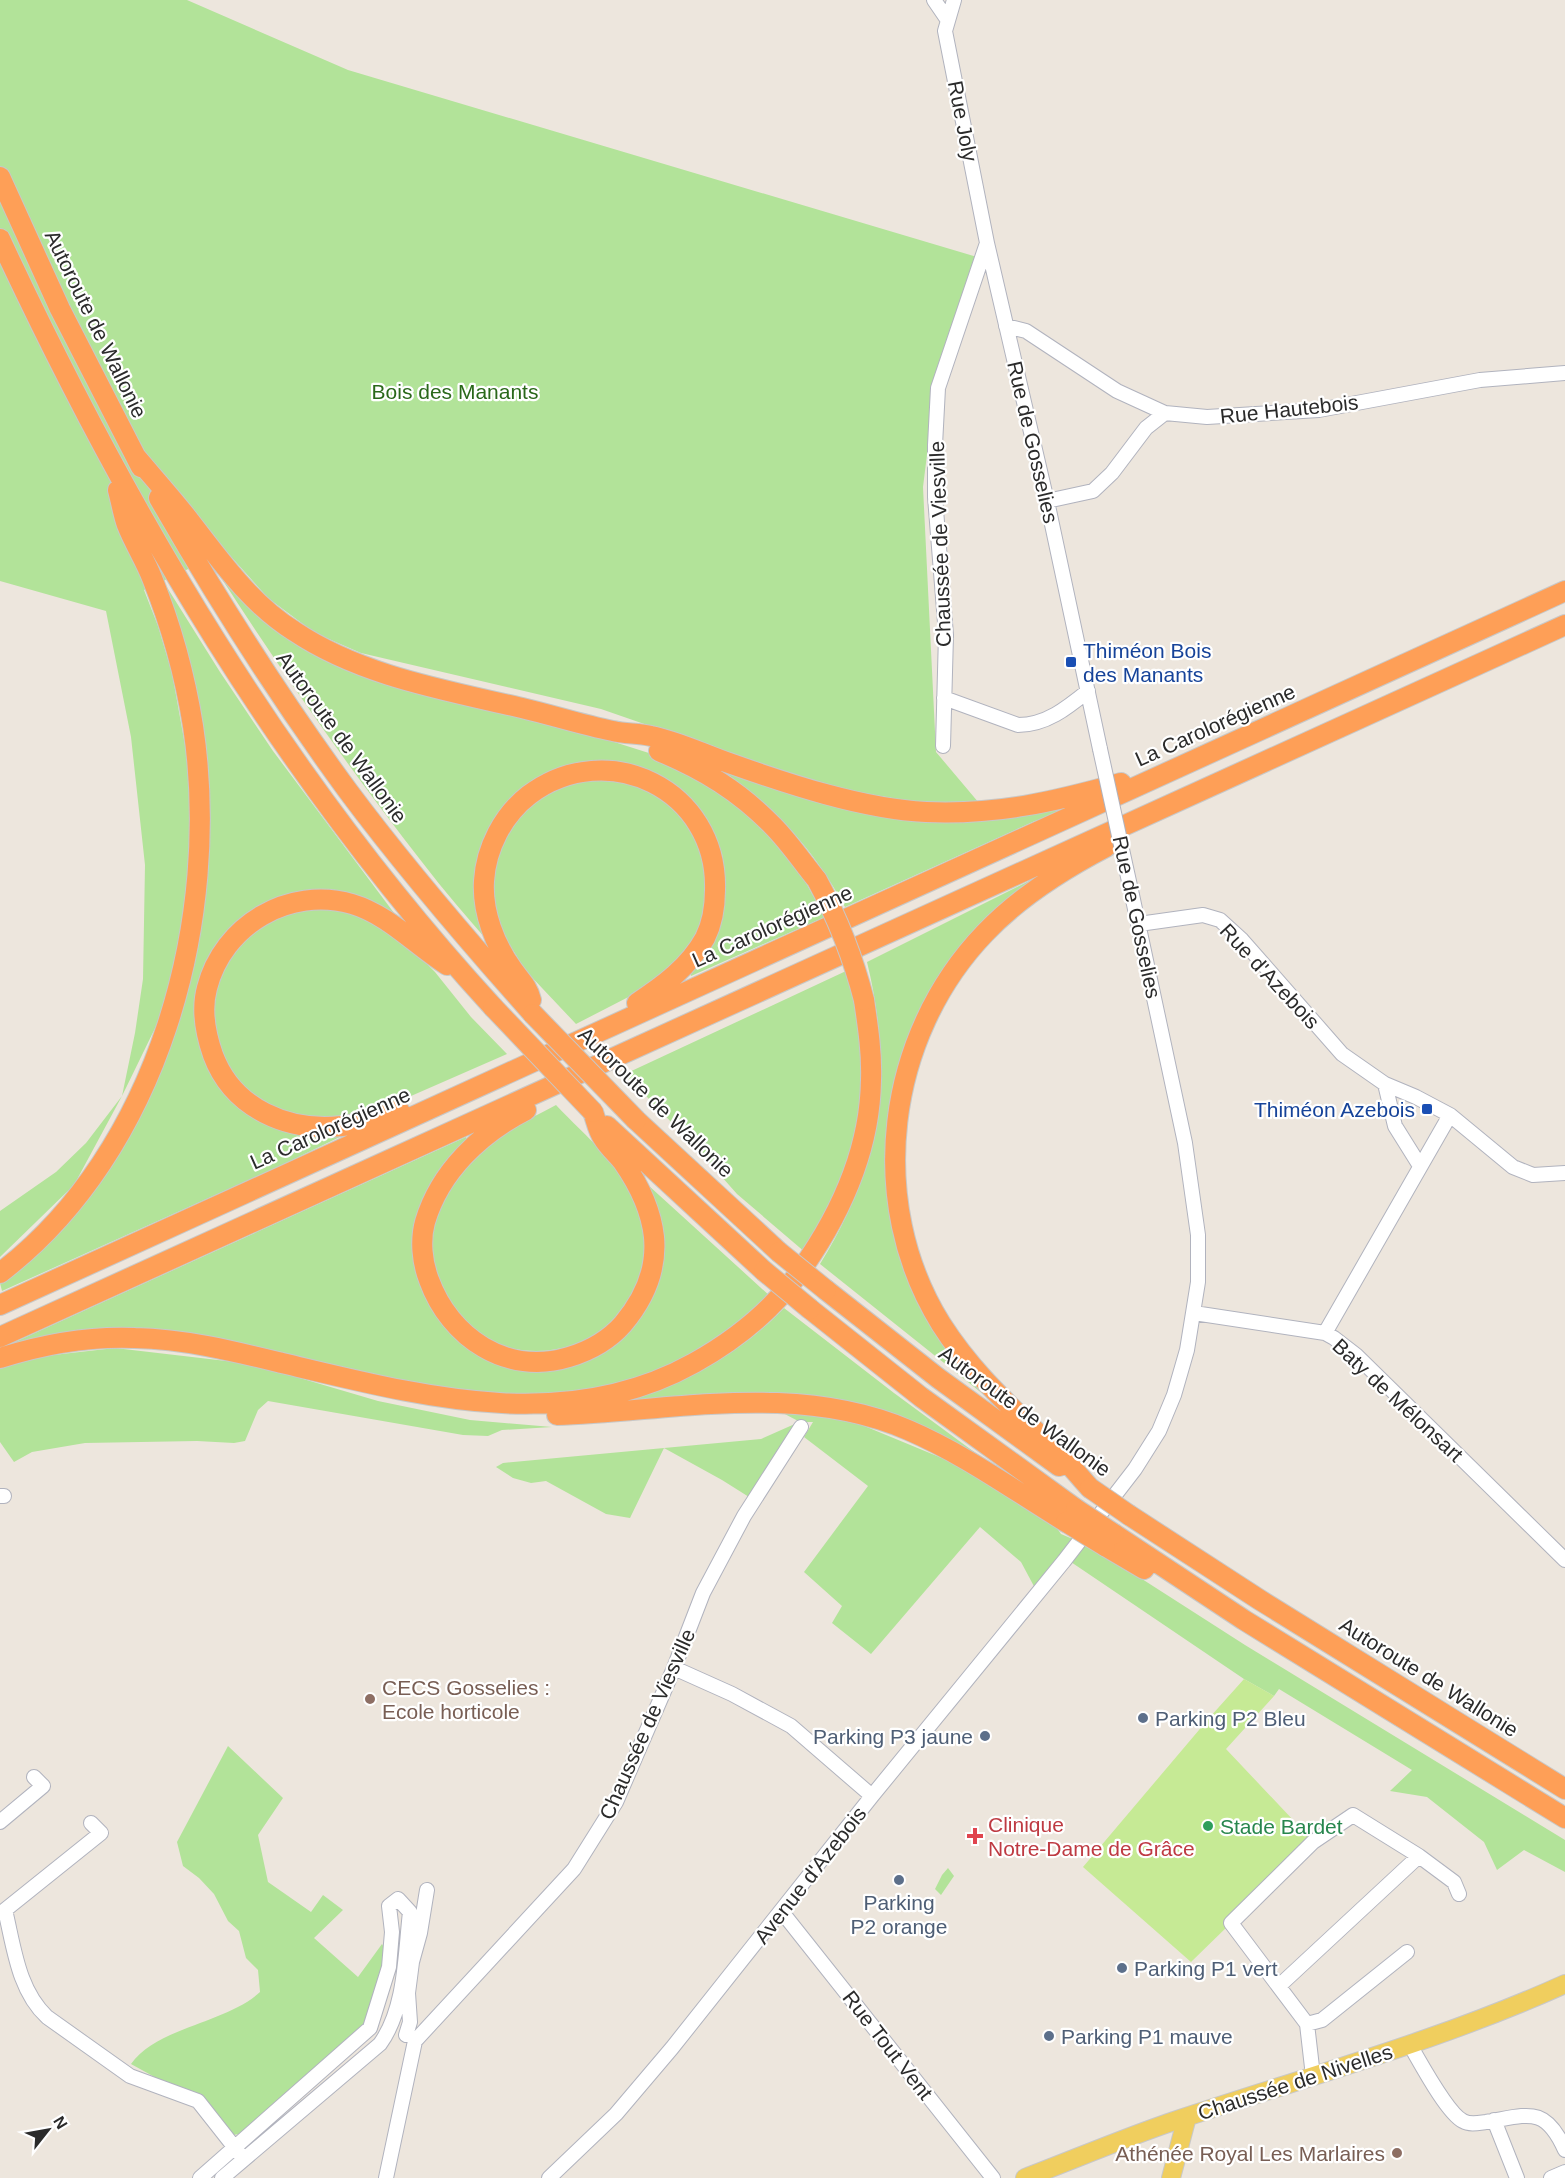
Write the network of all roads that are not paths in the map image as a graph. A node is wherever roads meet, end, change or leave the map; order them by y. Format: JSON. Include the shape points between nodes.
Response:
{"nodes":[{"id":1,"x":934,"y":0,"type":"edge"},
{"id":2,"x":954,"y":0,"type":"edge"},
{"id":3,"x":947,"y":19,"type":"junction"},
{"id":4,"x":0,"y":177,"type":"edge"},
{"id":5,"x":0,"y":239,"type":"edge"},
{"id":6,"x":987,"y":243,"type":"junction"},
{"id":7,"x":1006,"y":326,"type":"junction"},
{"id":8,"x":1565,"y":373,"type":"edge"},
{"id":9,"x":1165,"y":413,"type":"junction"},
{"id":10,"x":135,"y":457,"type":"junction"},
{"id":11,"x":111,"y":464,"type":"junction"},
{"id":12,"x":1047,"y":501,"type":"junction"},
{"id":13,"x":1565,"y":591,"type":"edge"},
{"id":14,"x":1565,"y":625,"type":"edge"},
{"id":15,"x":1088,"y":691,"type":"junction"},
{"id":16,"x":944,"y":698,"type":"junction"},
{"id":17,"x":613,"y":731,"type":"junction"},
{"id":18,"x":943,"y":746,"type":"dead end"},
{"id":19,"x":1202,"y":757,"type":"junction"},
{"id":20,"x":1132,"y":823,"type":"junction"},
{"id":21,"x":1139,"y":924,"type":"junction"},
{"id":22,"x":467,"y":978,"type":"junction"},
{"id":23,"x":523,"y":993,"type":"junction"},
{"id":24,"x":590,"y":1035,"type":"junction"},
{"id":25,"x":583,"y":1072,"type":"junction"},
{"id":26,"x":1384,"y":1084,"type":"junction"},
{"id":27,"x":454,"y":1098,"type":"junction"},
{"id":28,"x":1450,"y":1115,"type":"junction"},
{"id":29,"x":607,"y":1134,"type":"junction"},
{"id":30,"x":1420,"y":1166,"type":"junction"},
{"id":31,"x":1565,"y":1173,"type":"edge"},
{"id":32,"x":0,"y":1273,"type":"edge"},
{"id":33,"x":0,"y":1305,"type":"edge"},
{"id":34,"x":1194,"y":1313,"type":"junction"},
{"id":35,"x":1325,"y":1333,"type":"junction"},
{"id":36,"x":0,"y":1337,"type":"edge"},
{"id":37,"x":0,"y":1358,"type":"edge"},
{"id":38,"x":476,"y":1403,"type":"junction"},
{"id":39,"x":801,"y":1427,"type":"dead end"},
{"id":40,"x":1090,"y":1488,"type":"junction"},
{"id":41,"x":1071,"y":1515,"type":"junction"},
{"id":42,"x":1565,"y":1560,"type":"edge"},
{"id":43,"x":1062,"y":1563,"type":"joint"},
{"id":44,"x":674,"y":1668,"type":"junction"},
{"id":45,"x":34,"y":1777,"type":"dead end"},
{"id":46,"x":1565,"y":1789,"type":"edge"},
{"id":47,"x":872,"y":1796,"type":"junction"},
{"id":48,"x":1565,"y":1818,"type":"edge"},
{"id":49,"x":0,"y":1822,"type":"edge"},
{"id":50,"x":91,"y":1823,"type":"dead end"},
{"id":51,"x":1419,"y":1856,"type":"junction"},
{"id":52,"x":427,"y":1890,"type":"dead end"},
{"id":53,"x":1459,"y":1894,"type":"dead end"},
{"id":54,"x":3,"y":1908,"type":"edge"},
{"id":55,"x":782,"y":1912,"type":"junction"},
{"id":56,"x":1407,"y":1952,"type":"dead end"},
{"id":57,"x":1565,"y":1984,"type":"edge"},
{"id":58,"x":1279,"y":1986,"type":"junction"},
{"id":59,"x":1307,"y":2024,"type":"junction"},
{"id":60,"x":370,"y":2028,"type":"junction"},
{"id":61,"x":389,"y":2032,"type":"junction"},
{"id":62,"x":411,"y":2038,"type":"junction"},
{"id":63,"x":1410,"y":2045,"type":"junction"},
{"id":64,"x":1313,"y":2076,"type":"junction"},
{"id":65,"x":1179,"y":2119,"type":"junction"},
{"id":66,"x":1494,"y":2120,"type":"junction"},
{"id":67,"x":1563,"y":2141,"type":"edge"},
{"id":68,"x":240,"y":2154,"type":"junction"},
{"id":69,"x":1565,"y":2172,"type":"edge"},
{"id":70,"x":200,"y":2178,"type":"edge"},
{"id":71,"x":222,"y":2178,"type":"edge"},
{"id":72,"x":386,"y":2178,"type":"edge"},
{"id":73,"x":549,"y":2178,"type":"edge"},
{"id":74,"x":993,"y":2178,"type":"edge"},
{"id":75,"x":1025,"y":2178,"type":"edge"},
{"id":76,"x":1171,"y":2178,"type":"edge"},
{"id":77,"x":1517,"y":2178,"type":"edge"},
{"id":78,"x":1551,"y":2178,"type":"edge"}],
"edges":[{"from":1,"to":3,"type":"street"},
{"from":2,"to":3,"type":"street","name":"Rue Joly"},
{"from":3,"to":6,"type":"street","name":"Rue Joly","via":[[945,31]]},
{"from":4,"to":10,"type":"highway","name":"Autoroute de Wallonie","via":[[60,309]]},
{"from":5,"to":11,"type":"highway"},
{"from":6,"to":7,"type":"street","name":"Rue de Gosselies"},
{"from":6,"to":16,"type":"street","name":"Chaussée de Viesville","via":[[938,388],[934,445],[946,635]]},
{"from":7,"to":9,"type":"street","name":"Rue Hautebois","via":[[1026,331],[1117,391]]},
{"from":7,"to":12,"type":"street","name":"Rue de Gosselies"},
{"from":8,"to":9,"type":"street","name":"Rue Hautebois","via":[[1480,380],[1320,410],[1208,417]]},
{"from":9,"to":12,"type":"street","via":[[1146,429],[1093,491]]},
{"from":10,"to":17,"type":"highway","via":[[262,607],[328,652],[434,687]]},
{"from":10,"to":23,"type":"highway","name":"Autoroute de Wallonie","via":[[231,620],[321,754],[420,883]]},
{"from":11,"to":22,"type":"highway","via":[[210,633],[267,721],[328,807]]},
{"from":11,"to":32,"type":"highway","via":[[126,523],[152,578],[176,650],[193,726],[200,834],[195,902],[184,972],[166,1031],[140,1093],[108,1153],[70,1206],[23,1256]]},
{"from":12,"to":15,"type":"street","name":"Rue de Gosselies"},
{"from":13,"to":19,"type":"highway","name":"La Carolorégienne"},
{"from":14,"to":20,"type":"highway"},
{"from":15,"to":16,"type":"street","via":[[1067,708],[1029,725],[1018,725]]},
{"from":15,"to":21,"type":"street","name":"Rue de Gosselies","bridge":true},
{"from":16,"to":18,"type":"street","name":"Chaussée de Viesville"},
{"from":17,"to":19,"type":"highway","via":[[652,736],[841,798],[922,812],[1012,809],[1063,800]]},
{"from":17,"to":38,"type":"highway","bridge":true,"via":[[696,767],[738,794],[775,828],[817,880],[846,940],[864,1000],[871,1082],[866,1125],[842,1204],[823,1239],[786,1291],[737,1336],[682,1369],[610,1396],[533,1405]]},
{"from":19,"to":24,"type":"highway","name":"La Carolorégienne"},
{"from":20,"to":25,"type":"highway"},
{"from":20,"to":40,"type":"highway","via":[[1116,842],[1054,877],[1009,910],[951,975],[915,1044],[900,1100],[895,1147],[895,1182],[910,1255],[940,1323],[984,1382]]},
{"from":21,"to":26,"type":"street","name":"Rue d'Azebois","via":[[1203,915],[1220,920],[1342,1054]]},
{"from":21,"to":34,"type":"street","name":"Rue de Gosselies","via":[[1188,1163],[1198,1235]]},
{"from":22,"to":27,"type":"highway","via":[[378,915],[353,904],[334,900],[291,902],[263,913],[221,955],[204,1005],[209,1045],[223,1076],[239,1096],[275,1119],[322,1128],[344,1126]]},
{"from":22,"to":29,"type":"highway","bridge":true,"via":[[593,1112]]},
{"from":23,"to":24,"type":"highway","via":[[493,933],[484,881],[494,842],[511,812],[551,782],[566,775],[598,770],[640,777],[676,797],[700,827],[714,864],[715,901],[705,938],[668,983]]},
{"from":23,"to":40,"type":"highway","name":"Autoroute de Wallonie","bridge":true,"via":[[533,1014],[636,1120],[779,1252],[938,1378]]},
{"from":24,"to":27,"type":"highway","name":"La Carolorégienne"},
{"from":25,"to":29,"type":"highway","via":[[476,1143],[445,1180],[434,1202],[425,1223],[425,1269],[434,1295],[449,1319],[468,1338],[502,1356],[540,1362],[558,1360],[598,1344],[617,1331],[634,1311],[648,1286],[653,1265],[650,1212]]},
{"from":25,"to":36,"type":"highway"},
{"from":26,"to":28,"type":"street","name":"Rue d'Azebois"},
{"from":26,"to":30,"type":"street","via":[[1395,1126]]},
{"from":27,"to":33,"type":"highway","name":"La Carolorégienne"},
{"from":28,"to":30,"type":"street"},
{"from":28,"to":31,"type":"street","name":"Rue d'Azebois","via":[[1513,1167],[1533,1175]]},
{"from":29,"to":41,"type":"highway","bridge":true,"via":[[810,1309]]},
{"from":30,"to":35,"type":"street"},
{"from":34,"to":35,"type":"street","name":"Baty de Mélonsart"},
{"from":34,"to":43,"type":"street","name":"Rue de Gosselies","via":[[1174,1395],[1158,1431],[1135,1469]]},
{"from":35,"to":42,"type":"street","name":"Baty de Mélonsart","via":[[1356,1355]]},
{"from":37,"to":38,"type":"highway","via":[[95,1338],[193,1343]]},
{"from":38,"to":41,"type":"highway","via":[[495,1413],[533,1416],[767,1402],[820,1405],[908,1430]]},
{"from":39,"to":44,"type":"street","name":"Chaussée de Viesville","via":[[744,1516],[703,1593]]},
{"from":40,"to":46,"type":"highway","name":"Autoroute de Wallonie","bridge":true,"via":[[1260,1600]]},
{"from":41,"to":48,"type":"highway","bridge":true,"via":[[1110,1540],[1147,1571],[1175,1575]]},
{"from":43,"to":47,"type":"street","name":"Avenue d'Azebois"},
{"from":44,"to":47,"type":"street","via":[[791,1726]]},
{"from":44,"to":62,"type":"street","name":"Chaussée de Viesville","via":[[616,1802],[574,1869]]},
{"from":45,"to":49,"type":"street","via":[[43,1786]]},
{"from":47,"to":55,"type":"street","name":"Avenue d'Azebois"},
{"from":50,"to":54,"type":"street","via":[[100,1833]]},
{"from":51,"to":53,"type":"street","via":[[1454,1882]]},
{"from":51,"to":58,"type":"street"},
{"from":51,"to":58,"type":"street","via":[[1353,1815],[1313,1842],[1232,1923]]},
{"from":52,"to":62,"type":"street","via":[[408,1994]]},
{"from":54,"to":68,"type":"street","via":[[23,1981],[37,2008],[130,2076],[198,2101]]},
{"from":55,"to":73,"type":"street","name":"Avenue d'Azebois","via":[[616,2114]]},
{"from":55,"to":74,"type":"street","name":"Rue Tout Vent"},
{"from":56,"to":59,"type":"street","via":[[1322,2020]]},
{"from":57,"to":63,"type":"main road","name":"Chaussée de Nivelles"},
{"from":58,"to":59,"type":"street"},
{"from":59,"to":64,"type":"street"},
{"from":60,"to":61,"type":"street"},
{"from":60,"to":61,"type":"street","via":[[389,1967],[389,1906],[398,1899],[410,1912],[401,1986]]},
{"from":60,"to":68,"type":"street"},
{"from":61,"to":62,"type":"street"},
{"from":61,"to":68,"type":"street","via":[[380,2044]]},
{"from":62,"to":72,"type":"street"},
{"from":63,"to":64,"type":"main road","name":"Chaussée de Nivelles"},
{"from":63,"to":66,"type":"street","via":[[1456,2115],[1473,2124]]},
{"from":64,"to":65,"type":"main road","name":"Chaussée de Nivelles"},
{"from":65,"to":75,"type":"main road","name":"Chaussée de Nivelles"},
{"from":65,"to":76,"type":"main road"},
{"from":66,"to":67,"type":"street","via":[[1530,2115],[1544,2119]]},
{"from":66,"to":77,"type":"street"},
{"from":68,"to":70,"type":"street"},
{"from":68,"to":71,"type":"street"},
{"from":69,"to":78,"type":"street"}]}
